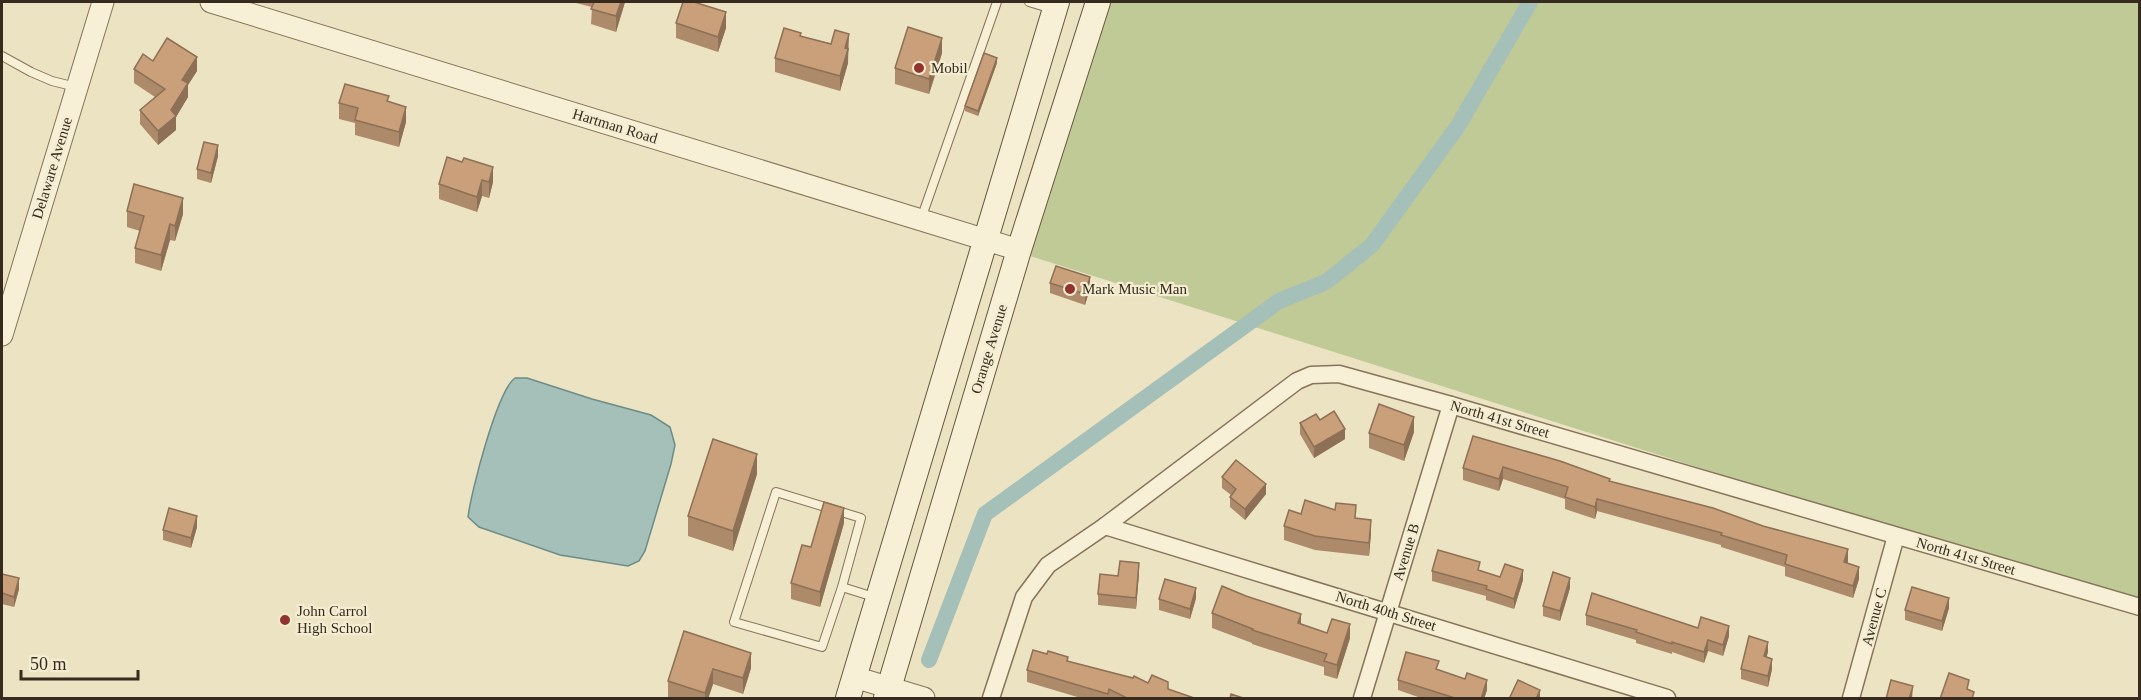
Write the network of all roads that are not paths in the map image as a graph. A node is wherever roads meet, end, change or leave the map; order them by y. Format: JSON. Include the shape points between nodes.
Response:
{"nodes":[{"id":1,"x":103,"y":2,"type":"edge"},
{"id":2,"x":211,"y":2,"type":"edge"},
{"id":3,"x":997,"y":2,"type":"edge"},
{"id":4,"x":1029,"y":2,"type":"edge"},
{"id":5,"x":1098,"y":2,"type":"edge"},
{"id":6,"x":1055,"y":5,"type":"edge"},
{"id":7,"x":2,"y":56,"type":"edge"},
{"id":8,"x":77,"y":87,"type":"junction"},
{"id":9,"x":920,"y":219,"type":"junction"},
{"id":10,"x":984,"y":239,"type":"junction"},
{"id":11,"x":1019,"y":250,"type":"junction"},
{"id":12,"x":2,"y":335,"type":"edge"},
{"id":13,"x":1451,"y":405,"type":"junction"},
{"id":14,"x":1105,"y":526,"type":"junction"},
{"id":15,"x":1896,"y":536,"type":"junction"},
{"id":16,"x":842,"y":587,"type":"junction"},
{"id":17,"x":878,"y":598,"type":"junction"},
{"id":18,"x":2139,"y":607,"type":"edge"},
{"id":19,"x":1388,"y":611,"type":"junction"},
{"id":20,"x":851,"y":688,"type":"edge"},
{"id":21,"x":887,"y":693,"type":"edge"},
{"id":22,"x":924,"y":699,"type":"edge"},
{"id":23,"x":991,"y":699,"type":"edge"},
{"id":24,"x":1362,"y":699,"type":"edge"},
{"id":25,"x":1667,"y":699,"type":"edge"},
{"id":26,"x":1851,"y":699,"type":"edge"}],
"edges":[{"from":1,"to":8,"type":"street","name":"Delaware Avenue"},
{"from":2,"to":9,"type":"street","name":"Hartman Road"},
{"from":3,"to":9,"type":"lane"},
{"from":4,"to":6,"type":"lane"},
{"from":5,"to":11,"type":"main road","name":"Orange Avenue"},
{"from":6,"to":10,"type":"main road"},
{"from":7,"to":8,"type":"lane","via":[[52,81]]},
{"from":8,"to":12,"type":"street","name":"Delaware Avenue"},
{"from":9,"to":10,"type":"street","name":"Hartman Road"},
{"from":10,"to":11,"type":"street","name":"Hartman Road"},
{"from":10,"to":17,"type":"main road"},
{"from":11,"to":21,"type":"main road","name":"Orange Avenue"},
{"from":13,"to":14,"type":"street","name":"North 41st Street","via":[[1339,374],[1311,375]]},
{"from":13,"to":15,"type":"street","name":"North 41st Street"},
{"from":13,"to":19,"type":"street","name":"Avenue B"},
{"from":14,"to":19,"type":"street","name":"North 40th Street"},
{"from":14,"to":23,"type":"street","name":"North 41st Street","via":[[1048,565],[1024,597]]},
{"from":15,"to":18,"type":"street","name":"North 41st Street"},
{"from":15,"to":26,"type":"street","name":"Avenue C"},
{"from":16,"to":16,"type":"lane","via":[[822,647],[734,622],[776,492],[861,518]]},
{"from":16,"to":17,"type":"lane"},
{"from":17,"to":20,"type":"main road"},
{"from":19,"to":24,"type":"street","name":"Avenue B"},
{"from":19,"to":25,"type":"street","name":"North 40th Street"},
{"from":20,"to":21,"type":"street"},
{"from":21,"to":22,"type":"street"}]}
